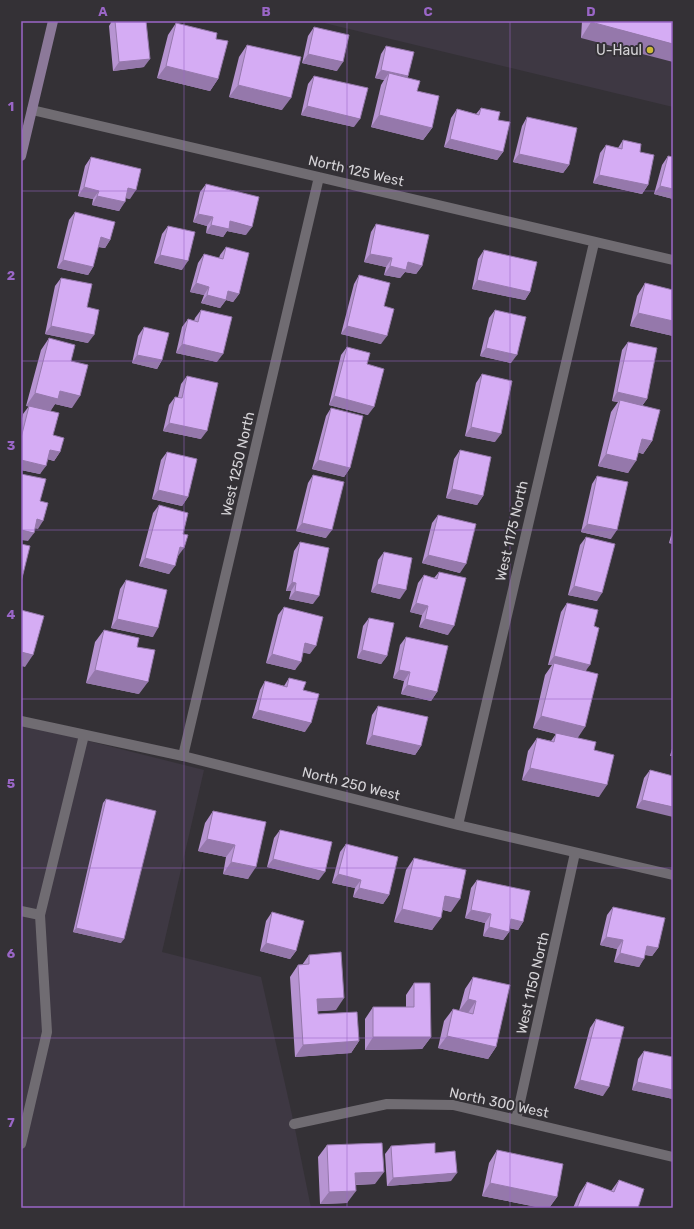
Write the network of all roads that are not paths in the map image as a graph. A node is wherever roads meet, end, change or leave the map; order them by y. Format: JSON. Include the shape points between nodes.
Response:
{"nodes":[{"id":1,"x":52,"y":21,"type":"edge"},
{"id":2,"x":32,"y":110,"type":"junction"},
{"id":3,"x":21,"y":156,"type":"edge"},
{"id":4,"x":319,"y":177,"type":"junction"},
{"id":5,"x":594,"y":243,"type":"junction"},
{"id":6,"x":673,"y":260,"type":"edge"},
{"id":7,"x":21,"y":720,"type":"edge"},
{"id":8,"x":84,"y":735,"type":"junction"},
{"id":9,"x":183,"y":756,"type":"junction"},
{"id":10,"x":458,"y":825,"type":"junction"},
{"id":11,"x":575,"y":853,"type":"junction"},
{"id":12,"x":673,"y":875,"type":"edge"},
{"id":13,"x":21,"y":911,"type":"edge"},
{"id":14,"x":40,"y":915,"type":"junction"},
{"id":15,"x":516,"y":1120,"type":"junction"},
{"id":16,"x":294,"y":1124,"type":"dead end"},
{"id":17,"x":21,"y":1144,"type":"edge"},
{"id":18,"x":673,"y":1157,"type":"edge"}],
"edges":[{"from":1,"to":2,"type":"street"},
{"from":2,"to":3,"type":"street"},
{"from":2,"to":4,"type":"street","name":"North 125 West"},
{"from":4,"to":5,"type":"street","name":"North 125 West"},
{"from":4,"to":9,"type":"street","name":"West 1250 North"},
{"from":5,"to":6,"type":"street","name":"North 125 West"},
{"from":5,"to":10,"type":"street","name":"West 1175 North"},
{"from":7,"to":8,"type":"street","name":"North 250 West"},
{"from":8,"to":9,"type":"street","name":"North 250 West"},
{"from":8,"to":14,"type":"street"},
{"from":9,"to":10,"type":"street","name":"North 250 West"},
{"from":10,"to":11,"type":"street","name":"North 250 West"},
{"from":11,"to":12,"type":"street","name":"North 250 West"},
{"from":11,"to":15,"type":"street","name":"West 1150 North"},
{"from":13,"to":14,"type":"street"},
{"from":14,"to":17,"type":"street","via":[[47,1032]]},
{"from":15,"to":16,"type":"street","name":"North 300 West","via":[[453,1105],[387,1104]]},
{"from":15,"to":18,"type":"street","name":"North 300 West"}]}
